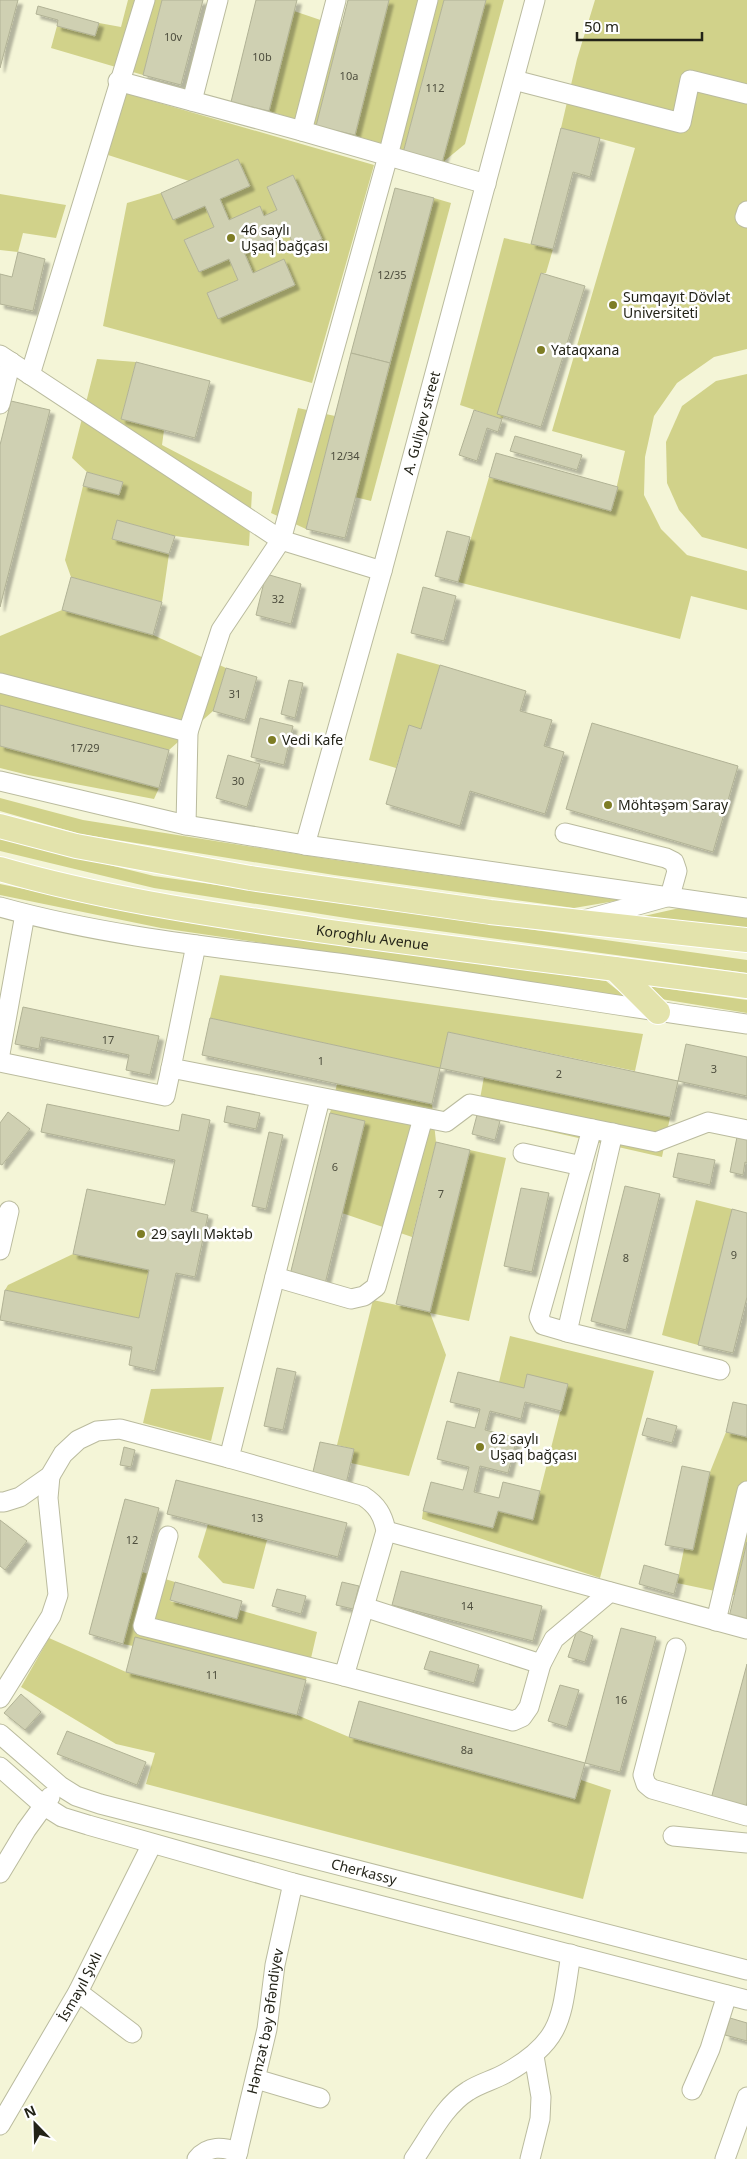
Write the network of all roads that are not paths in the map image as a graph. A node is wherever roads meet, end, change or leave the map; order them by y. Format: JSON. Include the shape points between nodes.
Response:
{"nodes":[{"id":1,"x":144,"y":0,"type":"edge"},
{"id":2,"x":218,"y":0,"type":"edge"},
{"id":3,"x":336,"y":0,"type":"edge"},
{"id":4,"x":428,"y":0,"type":"edge"},
{"id":5,"x":535,"y":0,"type":"edge"},
{"id":6,"x":514,"y":80,"type":"junction"},
{"id":7,"x":118,"y":81,"type":"junction"},
{"id":8,"x":747,"y":94,"type":"edge"},
{"id":9,"x":192,"y":101,"type":"junction"},
{"id":10,"x":302,"y":131,"type":"junction"},
{"id":11,"x":388,"y":156,"type":"junction"},
{"id":12,"x":486,"y":184,"type":"junction"},
{"id":13,"x":747,"y":211,"type":"edge"},
{"id":14,"x":747,"y":218,"type":"edge"},
{"id":15,"x":5,"y":358,"type":"edge"},
{"id":16,"x":30,"y":375,"type":"junction"},
{"id":17,"x":0,"y":404,"type":"edge"},
{"id":18,"x":281,"y":540,"type":"junction"},
{"id":19,"x":382,"y":571,"type":"junction"},
{"id":20,"x":0,"y":683,"type":"edge"},
{"id":21,"x":188,"y":732,"type":"junction"},
{"id":22,"x":0,"y":781,"type":"edge"},
{"id":23,"x":186,"y":825,"type":"junction"},
{"id":24,"x":0,"y":826,"type":"edge"},
{"id":25,"x":565,"y":833,"type":"dead end"},
{"id":26,"x":305,"y":845,"type":"junction"},
{"id":27,"x":0,"y":869,"type":"edge"},
{"id":28,"x":670,"y":896,"type":"junction"},
{"id":29,"x":0,"y":907,"type":"edge"},
{"id":30,"x":747,"y":908,"type":"edge"},
{"id":31,"x":25,"y":914,"type":"junction"},
{"id":32,"x":578,"y":921,"type":"junction"},
{"id":33,"x":747,"y":940,"type":"edge"},
{"id":34,"x":196,"y":945,"type":"junction"},
{"id":35,"x":615,"y":969,"type":"junction"},
{"id":36,"x":747,"y":986,"type":"edge"},
{"id":37,"x":658,"y":1012,"type":"junction"},
{"id":38,"x":747,"y":1024,"type":"edge"},
{"id":39,"x":0,"y":1054,"type":"edge"},
{"id":40,"x":0,"y":1062,"type":"edge"},
{"id":41,"x":171,"y":1068,"type":"junction"},
{"id":42,"x":320,"y":1099,"type":"junction"},
{"id":43,"x":423,"y":1118,"type":"junction"},
{"id":44,"x":592,"y":1129,"type":"junction"},
{"id":45,"x":747,"y":1130,"type":"edge"},
{"id":46,"x":613,"y":1133,"type":"junction"},
{"id":47,"x":523,"y":1152,"type":"dead end"},
{"id":48,"x":582,"y":1166,"type":"junction"},
{"id":49,"x":9,"y":1211,"type":"dead end"},
{"id":50,"x":0,"y":1250,"type":"edge"},
{"id":51,"x":275,"y":1277,"type":"junction"},
{"id":52,"x":567,"y":1332,"type":"junction"},
{"id":53,"x":720,"y":1370,"type":"dead end"},
{"id":54,"x":229,"y":1458,"type":"junction"},
{"id":55,"x":50,"y":1476,"type":"junction"},
{"id":56,"x":747,"y":1491,"type":"edge"},
{"id":57,"x":0,"y":1502,"type":"edge"},
{"id":58,"x":386,"y":1531,"type":"junction"},
{"id":59,"x":168,"y":1536,"type":"dead end"},
{"id":60,"x":610,"y":1592,"type":"junction"},
{"id":61,"x":364,"y":1607,"type":"junction"},
{"id":62,"x":716,"y":1621,"type":"junction"},
{"id":63,"x":747,"y":1629,"type":"edge"},
{"id":64,"x":676,"y":1648,"type":"dead end"},
{"id":65,"x":541,"y":1664,"type":"junction"},
{"id":66,"x":344,"y":1676,"type":"junction"},
{"id":67,"x":0,"y":1698,"type":"edge"},
{"id":68,"x":0,"y":1734,"type":"edge"},
{"id":69,"x":0,"y":1767,"type":"edge"},
{"id":70,"x":60,"y":1786,"type":"junction"},
{"id":71,"x":43,"y":1805,"type":"junction"},
{"id":72,"x":747,"y":1816,"type":"edge"},
{"id":73,"x":673,"y":1836,"type":"dead end"},
{"id":74,"x":152,"y":1844,"type":"junction"},
{"id":75,"x":747,"y":1844,"type":"edge"},
{"id":76,"x":0,"y":1873,"type":"edge"},
{"id":77,"x":293,"y":1883,"type":"junction"},
{"id":78,"x":571,"y":1954,"type":"junction"},
{"id":79,"x":747,"y":1970,"type":"edge"},
{"id":80,"x":78,"y":1992,"type":"junction"},
{"id":81,"x":726,"y":1995,"type":"junction"},
{"id":82,"x":747,"y":2000,"type":"edge"},
{"id":83,"x":132,"y":2033,"type":"dead end"},
{"id":84,"x":534,"y":2056,"type":"junction"},
{"id":85,"x":256,"y":2079,"type":"junction"},
{"id":86,"x":692,"y":2090,"type":"dead end"},
{"id":87,"x":747,"y":2097,"type":"edge"},
{"id":88,"x":320,"y":2098,"type":"dead end"},
{"id":89,"x":0,"y":2126,"type":"edge"},
{"id":90,"x":237,"y":2156,"type":"edge"},
{"id":91,"x":197,"y":2159,"type":"edge"},
{"id":92,"x":414,"y":2159,"type":"edge"},
{"id":93,"x":530,"y":2159,"type":"edge"},
{"id":94,"x":725,"y":2159,"type":"edge"}],
"edges":[{"from":1,"to":7,"type":"street"},
{"from":2,"to":9,"type":"street"},
{"from":3,"to":10,"type":"street"},
{"from":4,"to":11,"type":"street"},
{"from":5,"to":6,"type":"street","name":"A. Guliyev street"},
{"from":6,"to":8,"type":"street","via":[[682,123],[690,80]]},
{"from":6,"to":12,"type":"street","name":"A. Guliyev street"},
{"from":7,"to":9,"type":"street"},
{"from":7,"to":16,"type":"street"},
{"from":9,"to":10,"type":"street"},
{"from":10,"to":11,"type":"street"},
{"from":11,"to":12,"type":"street"},
{"from":11,"to":18,"type":"street"},
{"from":12,"to":19,"type":"street","name":"A. Guliyev street"},
{"from":13,"to":14,"type":"street"},
{"from":15,"to":16,"type":"street"},
{"from":15,"to":17,"type":"street"},
{"from":16,"to":18,"type":"street"},
{"from":18,"to":19,"type":"street"},
{"from":18,"to":21,"type":"street","via":[[221,630]]},
{"from":19,"to":26,"type":"street","name":"A. Guliyev street"},
{"from":20,"to":21,"type":"street"},
{"from":21,"to":23,"type":"street"},
{"from":22,"to":23,"type":"street"},
{"from":23,"to":26,"type":"street"},
{"from":24,"to":32,"type":"main road","via":[[76,846],[250,878],[490,912]]},
{"from":25,"to":28,"type":"street","via":[[674,862],[677,871]]},
{"from":26,"to":28,"type":"street"},
{"from":27,"to":35,"type":"main road","name":"Koroghlu Avenue","via":[[174,909]]},
{"from":28,"to":30,"type":"street"},
{"from":28,"to":32,"type":"street"},
{"from":29,"to":31,"type":"street"},
{"from":31,"to":34,"type":"street"},
{"from":31,"to":39,"type":"street"},
{"from":32,"to":33,"type":"main road"},
{"from":34,"to":37,"type":"street"},
{"from":34,"to":41,"type":"street"},
{"from":35,"to":36,"type":"main road","name":"Koroghlu Avenue"},
{"from":35,"to":37,"type":"main road"},
{"from":37,"to":38,"type":"street"},
{"from":40,"to":41,"type":"street","via":[[165,1096]]},
{"from":41,"to":42,"type":"street"},
{"from":42,"to":43,"type":"street"},
{"from":42,"to":51,"type":"street"},
{"from":43,"to":44,"type":"street","via":[[446,1122],[470,1104]]},
{"from":43,"to":51,"type":"street","via":[[376,1287],[364,1296],[351,1299]]},
{"from":44,"to":46,"type":"street"},
{"from":44,"to":48,"type":"street"},
{"from":45,"to":46,"type":"street","via":[[708,1122],[656,1142]]},
{"from":46,"to":52,"type":"street"},
{"from":47,"to":48,"type":"street"},
{"from":48,"to":52,"type":"street","via":[[539,1317],[542,1325]]},
{"from":49,"to":50,"type":"street"},
{"from":51,"to":54,"type":"street"},
{"from":52,"to":53,"type":"street"},
{"from":54,"to":55,"type":"street","via":[[120,1429],[97,1432],[78,1440],[63,1454]]},
{"from":54,"to":58,"type":"street","via":[[363,1496],[375,1504],[384,1519]]},
{"from":55,"to":57,"type":"street","via":[[20,1497]]},
{"from":55,"to":67,"type":"street","via":[[48,1498],[58,1595],[51,1616]]},
{"from":56,"to":62,"type":"street"},
{"from":58,"to":60,"type":"street"},
{"from":58,"to":61,"type":"street"},
{"from":59,"to":66,"type":"street","via":[[143,1626]]},
{"from":60,"to":62,"type":"street"},
{"from":60,"to":65,"type":"street","via":[[554,1639]]},
{"from":61,"to":65,"type":"street"},
{"from":61,"to":66,"type":"street"},
{"from":62,"to":63,"type":"street"},
{"from":64,"to":72,"type":"street","via":[[643,1775],[646,1784],[652,1789]]},
{"from":65,"to":66,"type":"street","via":[[529,1707],[522,1717],[513,1721]]},
{"from":68,"to":70,"type":"street","name":"Cherkassy"},
{"from":69,"to":71,"type":"street"},
{"from":70,"to":71,"type":"street"},
{"from":70,"to":79,"type":"street","name":"Cherkassy","via":[[76,1796],[100,1804]]},
{"from":71,"to":74,"type":"street","via":[[62,1817]]},
{"from":71,"to":76,"type":"street"},
{"from":73,"to":75,"type":"street"},
{"from":74,"to":77,"type":"street"},
{"from":74,"to":80,"type":"street","name":"İsmayıl Şıxlı"},
{"from":77,"to":78,"type":"street"},
{"from":77,"to":85,"type":"street","name":"Həmzət bəy Əfəndiyev","via":[[281,1932]]},
{"from":78,"to":81,"type":"street"},
{"from":78,"to":84,"type":"street","via":[[561,2016],[548,2043]]},
{"from":80,"to":83,"type":"street"},
{"from":80,"to":89,"type":"street","name":"İsmayıl Şıxlı"},
{"from":81,"to":82,"type":"street"},
{"from":81,"to":86,"type":"street","via":[[710,2048]]},
{"from":84,"to":92,"type":"street","via":[[468,2091],[449,2107]]},
{"from":84,"to":93,"type":"street","via":[[541,2097],[540,2119]]},
{"from":85,"to":88,"type":"street"},
{"from":85,"to":90,"type":"street","name":"Həmzət bəy Əfəndiyev"},
{"from":87,"to":94,"type":"street"},
{"from":90,"to":91,"type":"street","via":[[224,2147],[211,2149]]}]}
